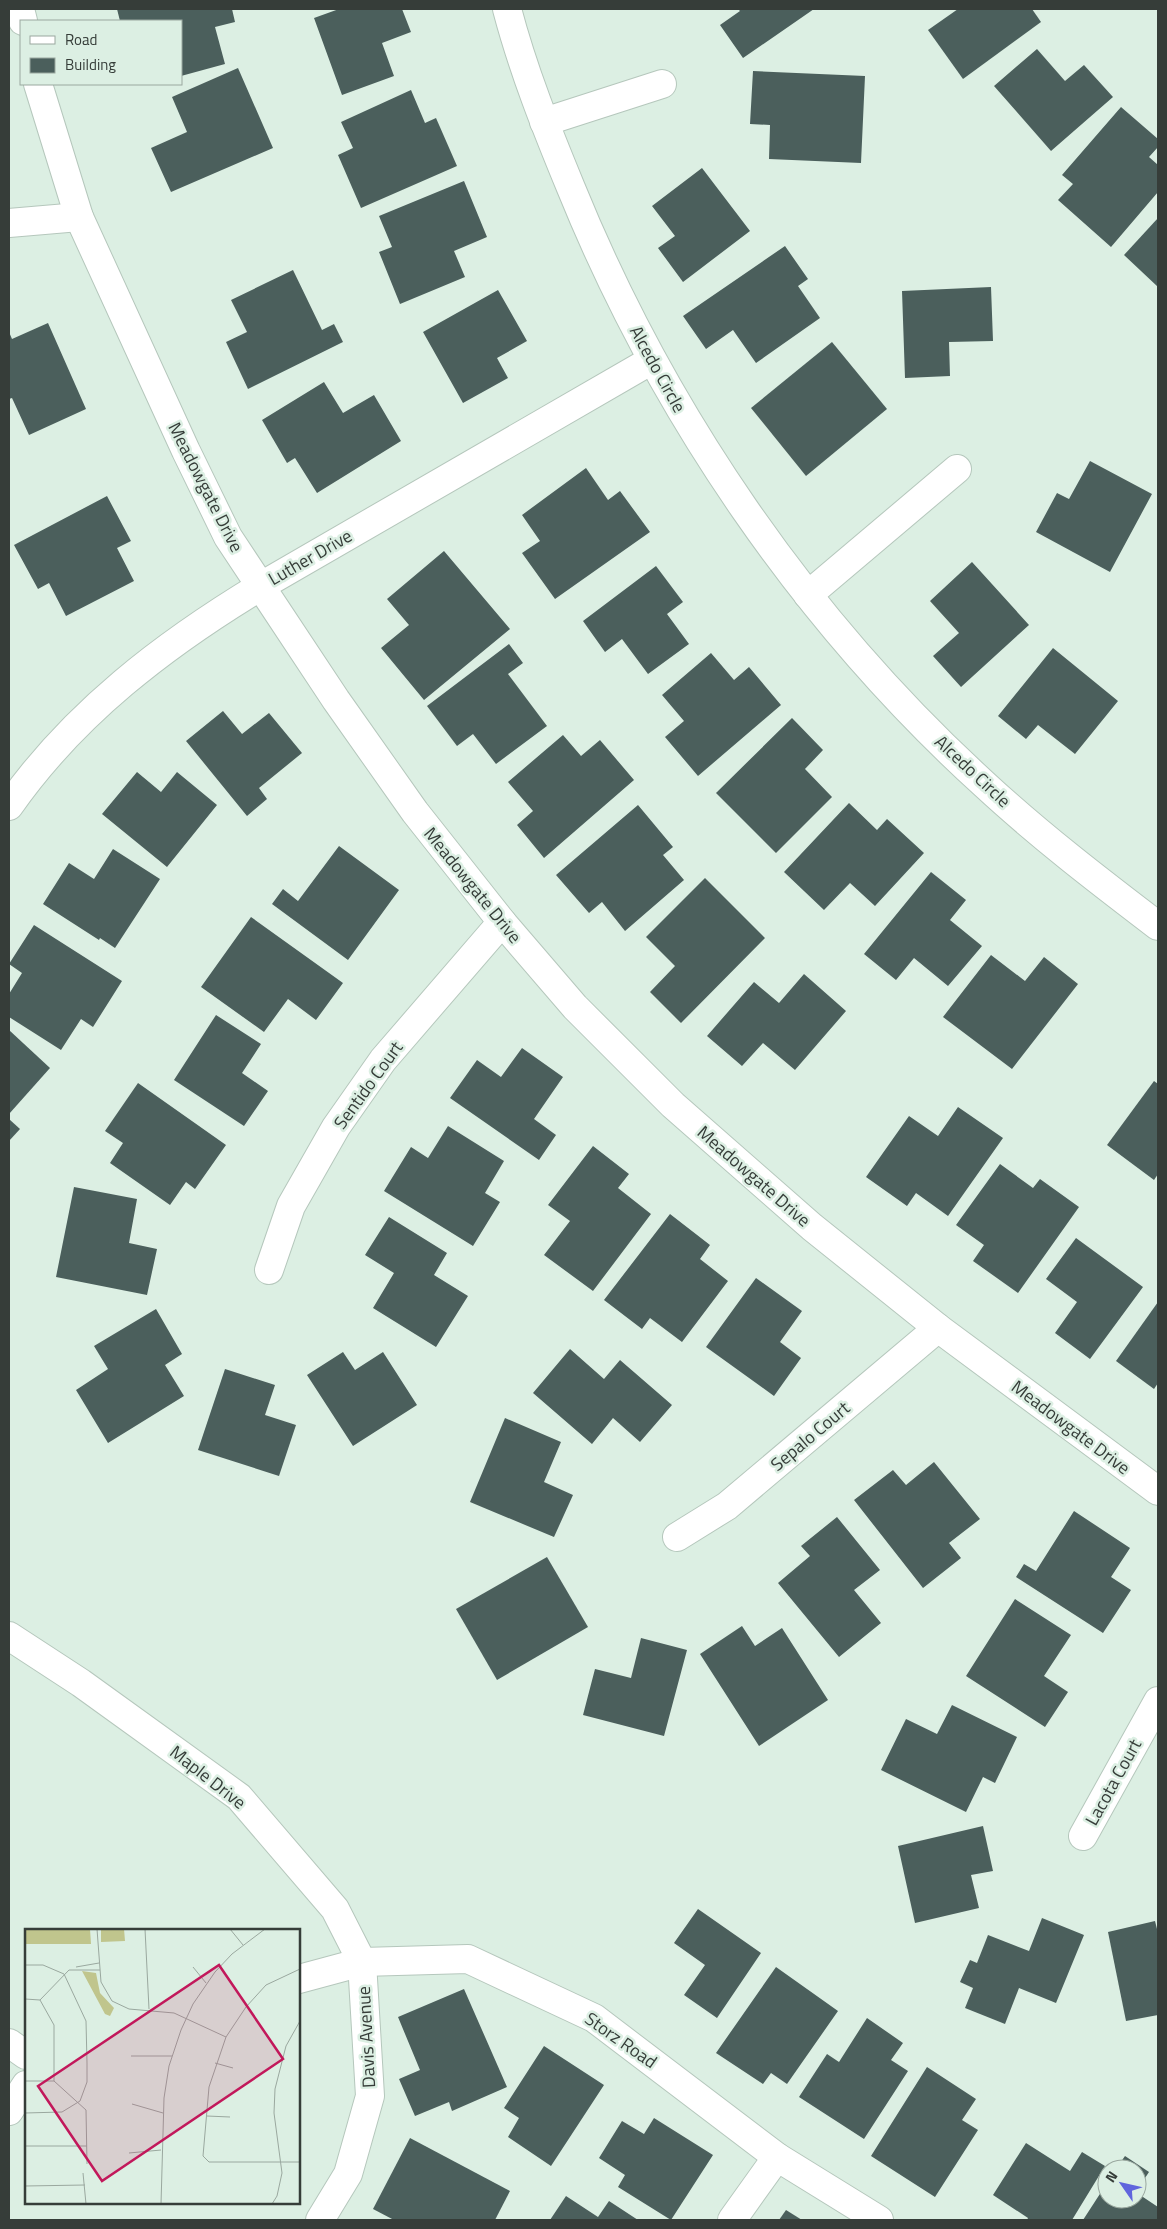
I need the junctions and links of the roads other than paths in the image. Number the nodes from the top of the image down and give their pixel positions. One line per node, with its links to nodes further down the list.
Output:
1 (507, 9): 4 (street, Alcedo Circle)
2 (662, 84): 4 (street)
3 (38, 85): 5 (street, Meadowgate Drive)
4 (544, 122): 7 (street, Alcedo Circle)
5 (79, 217): 6 (street); 9 (street, Meadowgate Drive)
6 (9, 224)
7 (652, 360): 9 (street, Luther Drive); 10 (street, Alcedo Circle)
8 (957, 469): 10 (street)
9 (261, 586): 11 (street, Luther Drive); 12 (street, Meadowgate Drive)
10 (808, 595): 13 (street, Alcedo Circle)
11 (9, 806)
12 (502, 922): 14 (street, Sentido Court); 15 (street, Meadowgate Drive)
13 (1158, 926)
14 (269, 1270)
15 (938, 1328): 16 (street, Meadowgate Drive); 17 (street, Sepalo Court)
16 (1158, 1491)
17 (677, 1537)
18 (9, 1636): 21 (street, Maple Drive)
19 (1158, 1701): 20 (street, Lacota Court)
20 (1083, 1836)
21 (362, 1962): 22 (street, Storz Road); 27 (street, Storz Road); 28 (street, Davis Avenue)
22 (300, 1979)
23 (9, 2042): 24 (street)
24 (25, 2054)
25 (25, 2087): 26 (street)
26 (9, 2111)
27 (777, 2157): 29 (street); 30 (street, Storz Road)
28 (320, 2220)
29 (732, 2220)
30 (879, 2220)

